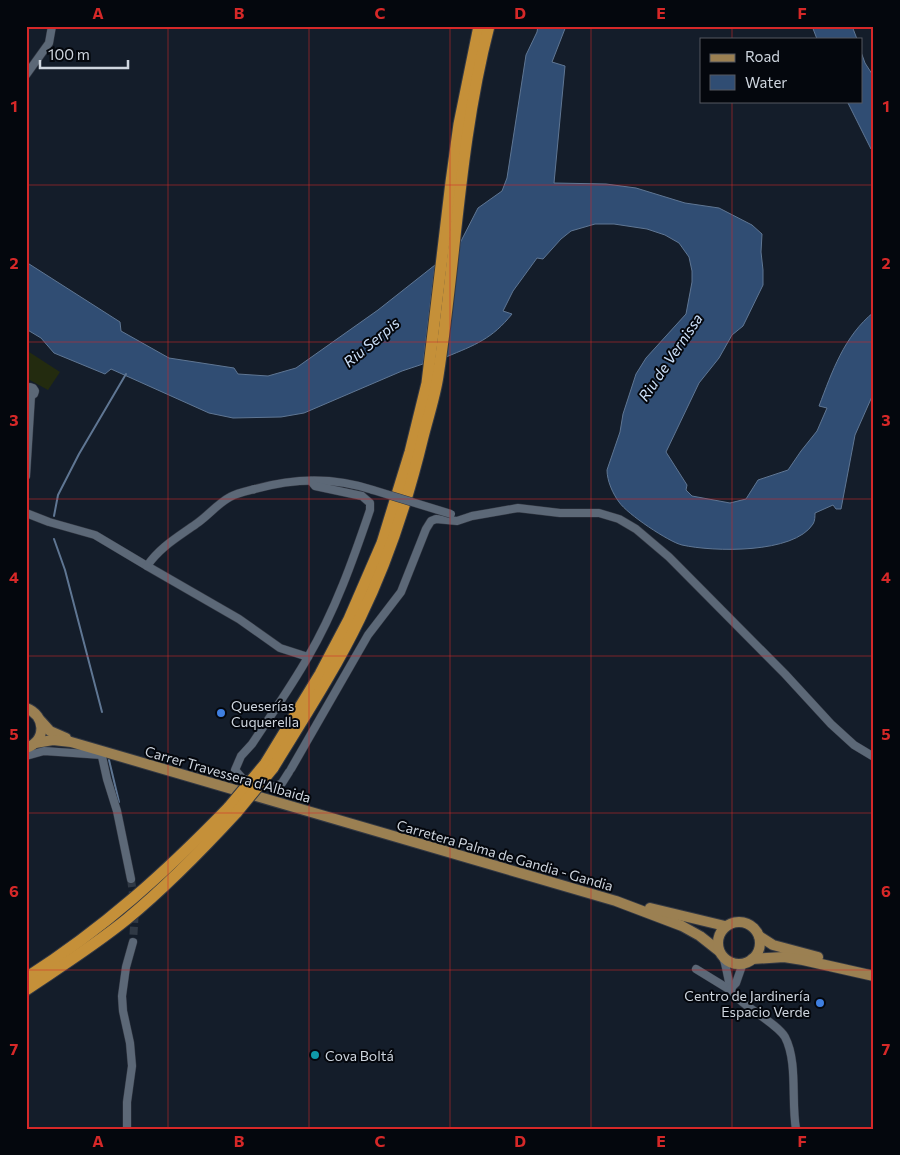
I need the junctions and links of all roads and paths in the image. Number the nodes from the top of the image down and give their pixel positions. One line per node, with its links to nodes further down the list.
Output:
1 (52, 26): 4 (street)
2 (479, 26): 5 (highway)
3 (489, 26): 5 (highway)
4 (26, 75)
5 (451, 222): 21 (highway, bridge)
6 (27, 391): 7 (street)
7 (27, 450): 8 (street)
8 (26, 476)
9 (311, 481): 11 (street, bridge); 12 (street); 13 (street)
10 (26, 513): 12 (street)
11 (472, 516): 13 (street); 20 (street)
12 (147, 566): 13 (street)
13 (308, 658)
14 (26, 708): 15 (main road, Carrer Travessera d'Albaida)
15 (41, 721): 16 (main road, Carrer Travessera d'Albaida); 17 (main road)
16 (71, 742): 17 (main road, Carrer Travessera d'Albaida); 18 (main road, Carrer Travessera d'Albaida)
17 (31, 746)
18 (101, 754): 19 (street); 22 (main road, Carrer Travessera d'Albaida); 23 (street)
19 (26, 756)
20 (874, 757)
21 (233, 810): 33 (highway); 37 (highway)
22 (378, 832): 24 (main road, Carretera Palma de Gandia - Gandia)
23 (131, 879)
24 (624, 904): 25 (main road, Carretera Palma de Gandia - Gandia); 28 (main road, Carretera Palma de Gandia - Gandia)
25 (725, 926): 26 (main road); 28 (main road)
26 (759, 936): 29 (main road); 31 (main road)
27 (133, 942): 38 (street)
28 (722, 954): 29 (main road); 34 (street)
29 (747, 961): 31 (main road); 36 (street)
30 (696, 969): 35 (street)
31 (852, 970): 32 (main road)
32 (874, 976)
33 (26, 978)
34 (729, 978): 35 (street); 36 (street)
35 (720, 983): 36 (street)
36 (734, 986): 39 (street)
37 (26, 990)
38 (127, 1129)
39 (796, 1129)

